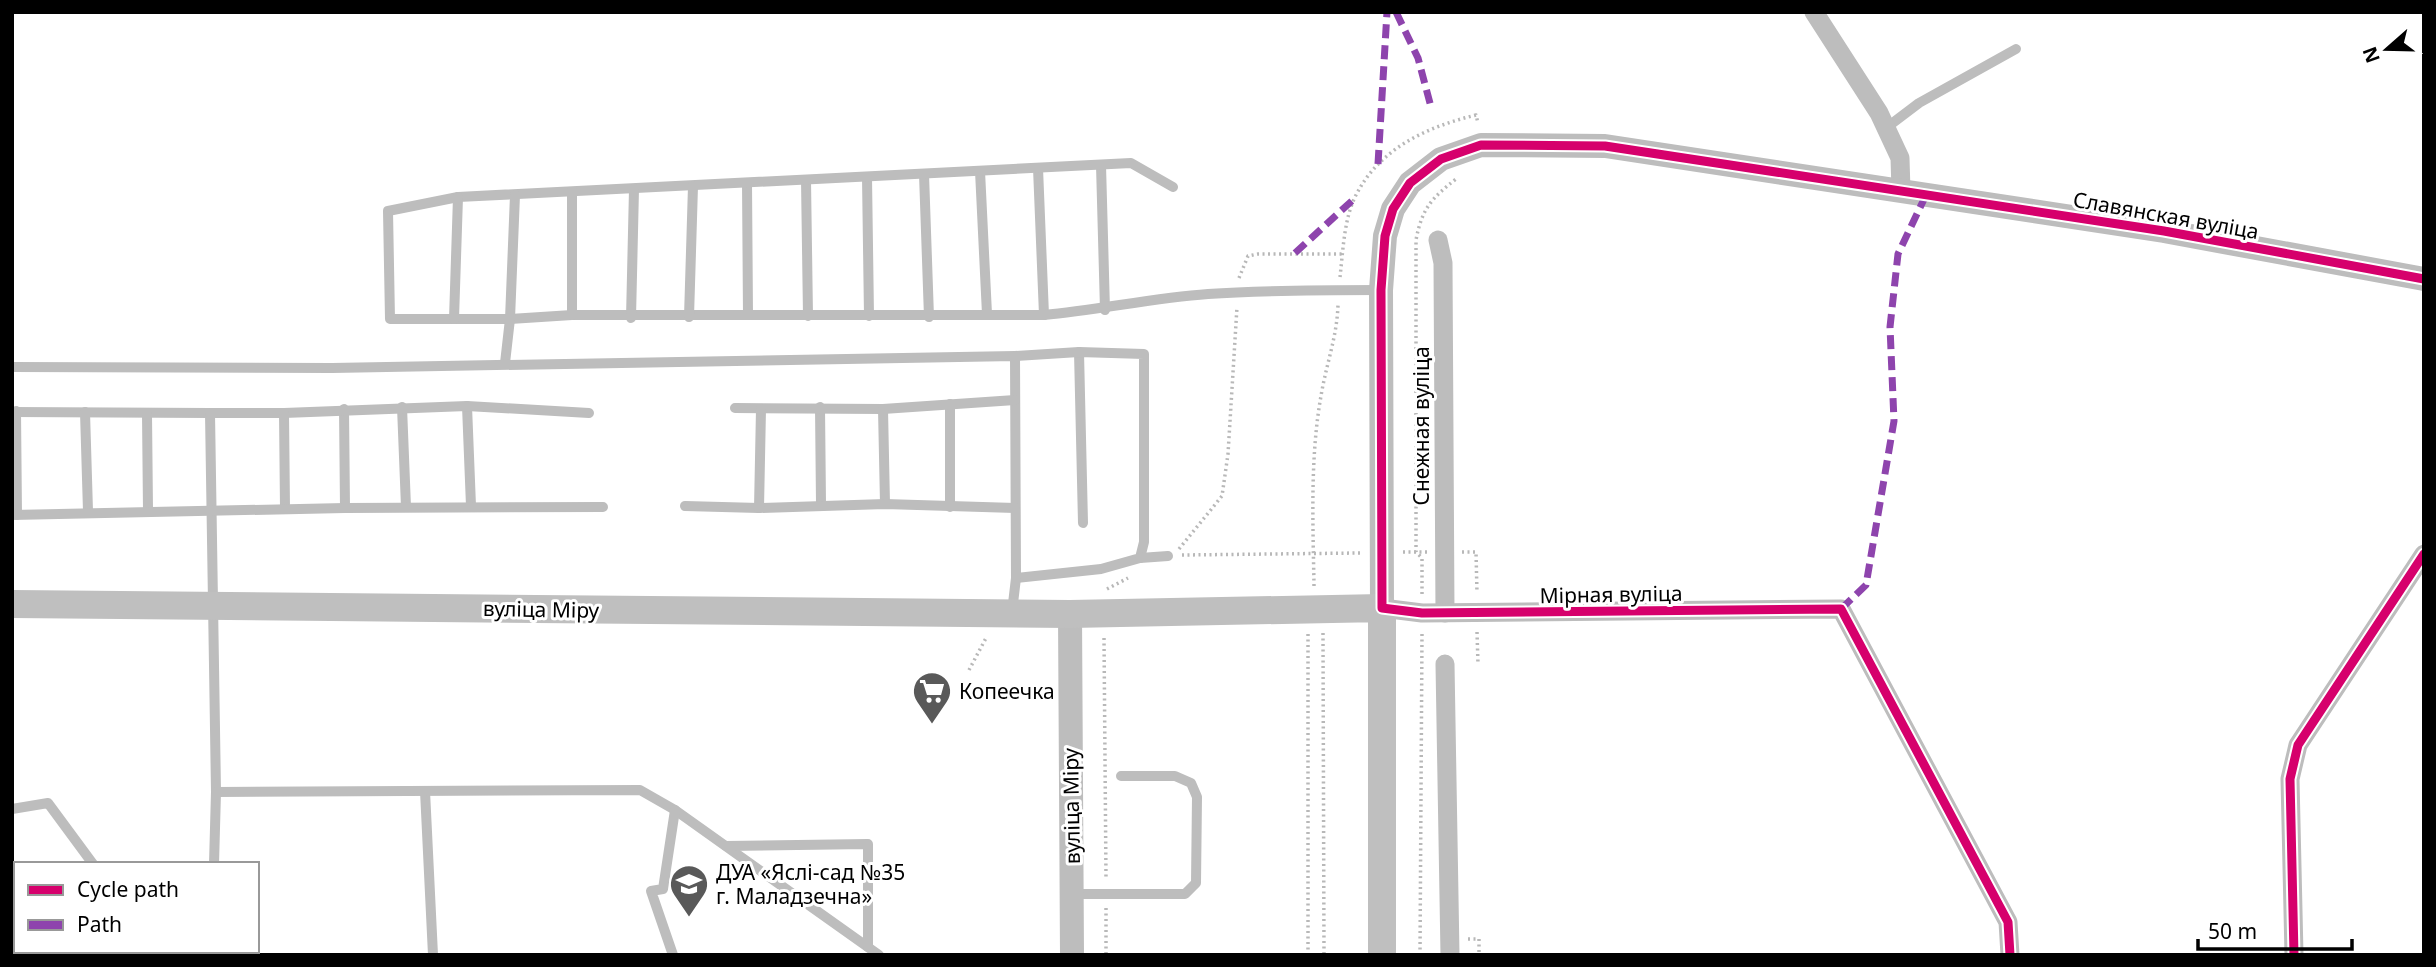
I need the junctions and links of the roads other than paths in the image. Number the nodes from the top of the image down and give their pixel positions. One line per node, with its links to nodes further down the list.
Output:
1 (1814, 12): 3 (street)
2 (2016, 49): 3 (lane)
3 (1886, 128): 14 (street)
4 (1101, 164): 5 (lane); 12 (lane); 21 (lane)
5 (1038, 168): 6 (lane); 25 (lane)
6 (980, 171): 7 (lane); 22 (lane)
7 (924, 174): 8 (lane); 30 (lane)
8 (867, 177): 9 (lane); 27 (lane)
9 (806, 180): 10 (lane); 26 (lane)
10 (747, 183): 11 (lane); 24 (lane)
11 (693, 186): 13 (lane); 29 (lane)
12 (1173, 187)
13 (634, 188): 15 (lane); 28 (lane)
14 (1901, 191): 19 (street, Славянская вуліца); 20 (street, Славянская вуліца)
15 (572, 192): 16 (lane); 23 (lane)
16 (515, 195): 17 (lane); 32 (lane)
17 (458, 197): 31 (lane); 31 (lane)
18 (1438, 240): 75 (street, Снежная вуліца)
19 (2424, 279)
20 (1381, 290): 21 (lane); 74 (street, Славянская вуліца)
21 (1105, 310): 25 (lane)
22 (987, 314): 25 (lane); 30 (lane)
23 (572, 315): 28 (lane); 32 (lane)
24 (748, 315): 26 (lane); 29 (lane)
25 (1044, 315)
26 (808, 316): 27 (lane)
27 (869, 316): 30 (lane)
28 (631, 317): 29 (lane)
29 (690, 317)
30 (929, 317)
31 (454, 319): 32 (lane)
32 (510, 319): 35 (lane)
33 (1079, 352): 34 (lane); 67 (lane); 70 (lane)
34 (1016, 356): 35 (lane); 37 (lane)
35 (505, 363): 36 (lane)
36 (12, 367)
37 (1015, 400): 38 (lane); 61 (lane)
38 (950, 404): 45 (lane); 58 (lane)
39 (467, 406): 40 (lane); 50 (lane); 54 (lane)
40 (402, 407): 43 (lane); 56 (lane)
41 (820, 407): 44 (lane); 45 (lane); 53 (lane)
42 (734, 408): 44 (lane)
43 (344, 409): 49 (lane); 59 (lane)
44 (761, 409): 60 (lane)
45 (884, 409): 52 (lane)
46 (14, 412): 47 (lane); 66 (lane)
47 (85, 412): 51 (lane); 64 (lane)
48 (210, 413): 49 (lane); 51 (lane); 65 (lane)
49 (285, 413): 62 (lane)
50 (589, 413)
51 (147, 414): 63 (lane)
52 (885, 504): 53 (lane); 58 (lane)
53 (821, 505): 60 (lane)
54 (471, 506): 56 (lane); 57 (lane)
55 (685, 506): 60 (lane)
56 (405, 507): 59 (lane)
57 (603, 507)
58 (950, 507): 61 (lane)
59 (345, 508): 62 (lane)
60 (759, 508)
61 (1015, 508): 71 (lane)
62 (285, 509): 65 (lane)
63 (148, 510): 64 (lane); 65 (lane)
64 (88, 511): 66 (lane)
65 (211, 512): 73 (lane)
66 (14, 515)
67 (1083, 523)
68 (2424, 554): 96 (street)
69 (1168, 556): 70 (lane)
70 (1140, 558): 71 (lane)
71 (1016, 578): 76 (lane)
72 (12, 604): 73 (main road, вуліца Міру)
73 (214, 606): 76 (main road, вуліца Міру); 81 (lane)
74 (1382, 608): 75 (street, Мірная вуліца); 77 (main road, вуліца Міру); 93 (main road)
75 (1445, 613): 95 (street, Мірная вуліца)
76 (1005, 614): 77 (main road, вуліца Міру)
77 (1070, 614): 87 (street, вуліца Міру)
78 (1445, 664): 94 (street)
79 (1121, 776): 87 (lane)
80 (425, 791): 81 (lane); 83 (lane); 89 (lane)
81 (216, 792): 86 (lane)
82 (12, 809): 85 (lane)
83 (675, 810): 84 (lane); 90 (lane)
84 (725, 846): 88 (lane); 88 (lane)
85 (92, 862)
86 (214, 862)
87 (1072, 894): 92 (street, вуліца Міру)
88 (867, 947): 91 (lane)
89 (433, 955)
90 (673, 955)
91 (879, 955)
92 (1072, 955)
93 (1382, 955)
94 (1450, 955)
95 (2010, 955)
96 (2294, 955)

